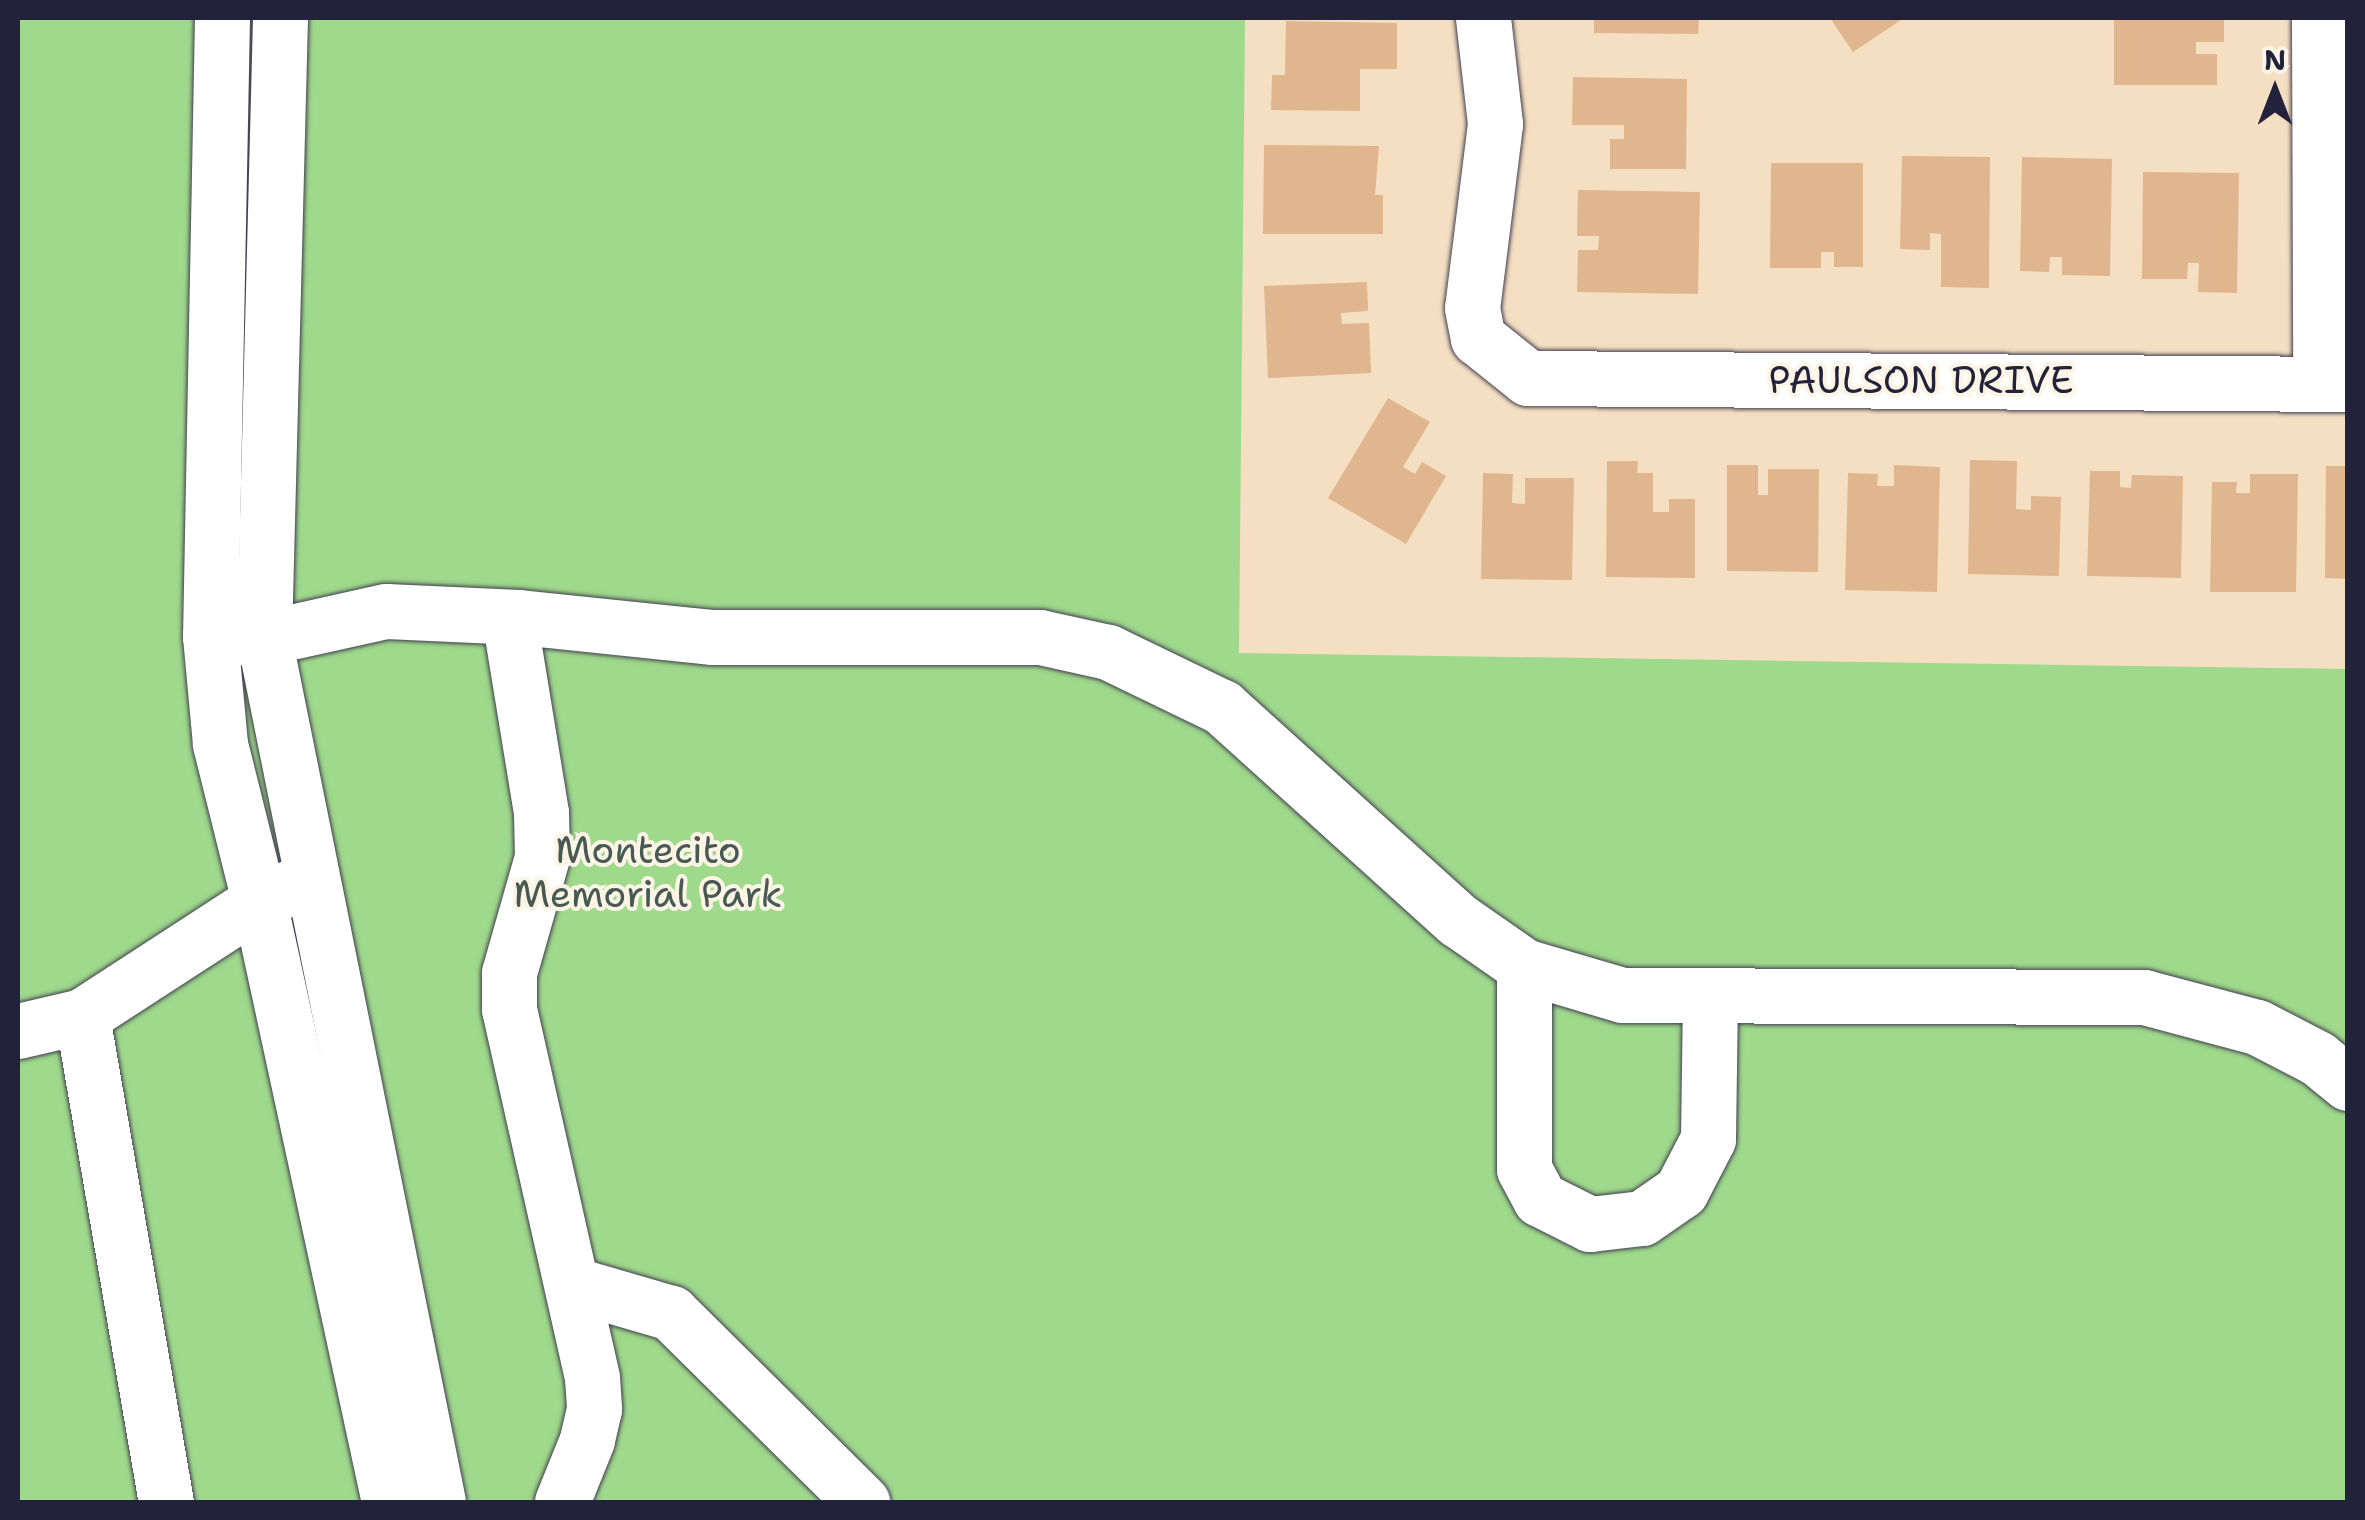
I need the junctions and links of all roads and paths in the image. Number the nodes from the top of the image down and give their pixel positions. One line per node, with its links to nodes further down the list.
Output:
1 (222, 18): 7 (street)
2 (280, 18): 8 (street)
3 (1483, 18): 5 (street, PAULSON DRIVE)
4 (2319, 18): 5 (street)
5 (2334, 383)
6 (509, 617): 8 (street); 11 (street); 16 (street)
7 (210, 636): 8 (street); 10 (street)
8 (264, 638): 9 (street)
9 (312, 878): 10 (street); 19 (street)
10 (259, 901): 13 (street); 18 (street)
11 (1524, 966): 12 (street); 12 (street)
12 (1710, 994): 15 (street)
13 (82, 1016): 14 (street); 17 (street)
14 (18, 1032)
15 (2348, 1083)
16 (572, 1284): 20 (street); 21 (street)
17 (166, 1502)
18 (389, 1502)
19 (438, 1502)
20 (562, 1502)
21 (862, 1502)

